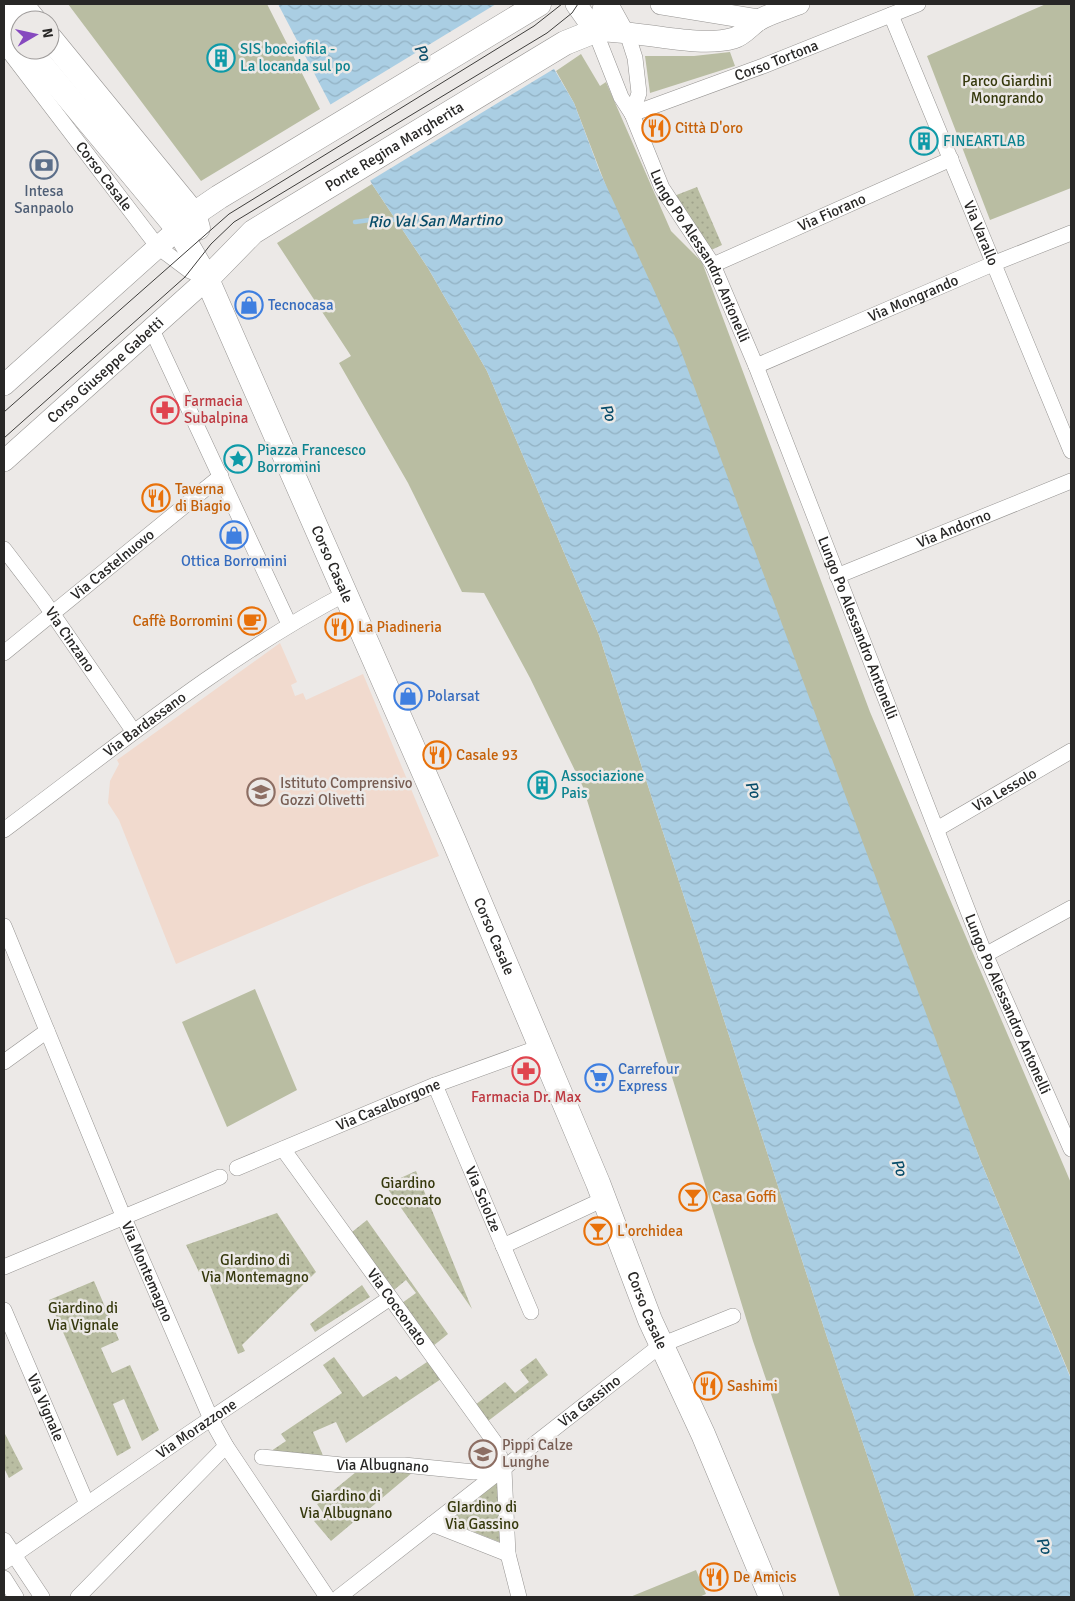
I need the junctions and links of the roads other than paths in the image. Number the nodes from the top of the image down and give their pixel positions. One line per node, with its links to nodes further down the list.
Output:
1 (576, 4): 12 (street, Lungo Po Alessandro Antonelli)
2 (606, 4): 12 (main road)
3 (611, 4): 13 (street)
4 (661, 4): 10 (street)
5 (798, 4): 10 (street)
6 (918, 4): 8 (street, Corso Tortona)
7 (534, 7): 19 (main road)
8 (891, 15): 17 (street, Corso Tortona); 18 (street, Via Varallo)
9 (4, 16): 11 (main road, Corso Casale)
10 (759, 20): 13 (street)
11 (10, 31)
12 (595, 31): 13 (street); 17 (street, Lungo Po Alessandro Antonelli); 24 (main road, Ponte Regina Margherita)
13 (627, 32): 17 (street)
14 (60, 51): 19 (main road, Corso Casale)
15 (24, 60): 21 (street, Corso Casale)
16 (26, 60): 19 (main road, Corso Casale)
17 (632, 114): 23 (street, Lungo Po Alessandro Antonelli)
18 (951, 159): 22 (street, Via Varallo); 23 (street, Via Fiorano)
19 (186, 221): 21 (street); 24 (main road, Corso Casale)
20 (1071, 233): 22 (street, Via Mongrando)
21 (158, 247): 24 (street, Corso Casale); 27 (street)
22 (995, 263): 26 (street, Via Mongrando); 28 (street, Via Varallo)
23 (713, 265): 26 (street, Lungo Po Alessandro Antonelli)
24 (207, 279): 25 (street, Corso Giuseppe Gabetti); 34 (main road, Corso Casale)
25 (152, 330): 29 (street, Corso Giuseppe Gabetti); 30 (street)
26 (756, 366): 33 (street, Lungo Po Alessandro Antonelli)
27 (4, 385)
28 (1071, 451)
29 (4, 461)
30 (221, 476): 35 (street, Via Castelnuovo); 36 (street)
31 (1071, 481): 33 (street, Via Andorno)
32 (4, 549): 35 (street, Via Cinzano)
33 (837, 576): 40 (street, Lungo Po Alessandro Antonelli)
34 (347, 593): 36 (street); 46 (main road, Corso Casale)
35 (51, 613): 37 (street, Via Castelnuovo); 38 (street, Via Cinzano)
36 (289, 624): 38 (street, Via Bardassano)
37 (4, 653)
38 (134, 732): 41 (street, Via Bardassano)
39 (1071, 751): 40 (street, Via Lessolo)
40 (937, 829): 44 (street, Lungo Po Alessandro Antonelli)
41 (4, 830)
42 (1071, 908): 44 (street)
43 (4, 926): 45 (street, Via Montemagno)
44 (985, 955): 49 (street, Lungo Po Alessandro Antonelli)
45 (47, 1030): 47 (street); 55 (street, Via Montemagno)
46 (540, 1047): 48 (street, Via Casalborgone); 54 (main road, Corso Casale)
47 (4, 1062)
48 (434, 1085): 50 (street, Via Casalborgone); 56 (street, Via Sciolze)
49 (1067, 1126): 51 (street, Lungo Po Alessandro Antonelli)
50 (283, 1149): 52 (street, Via Casalborgone); 58 (street, Via Cocconato)
51 (1071, 1149)
52 (236, 1168)
53 (220, 1177): 55 (street)
54 (604, 1199): 56 (street); 62 (main road, Corso Casale)
55 (124, 1218): 57 (street); 63 (street, Via Montemagno)
56 (503, 1246): 60 (street, Via Sciolze)
57 (4, 1268)
58 (390, 1298): 63 (street, Via Morazzone); 66 (street, Via Cocconato)
59 (4, 1310): 67 (street, Via Vignale)
60 (531, 1312)
61 (733, 1316): 62 (street, Via Gassino)
62 (661, 1346): 66 (street, Via Gassino); 79 (main road, Corso Casale)
63 (211, 1420): 64 (street, Via Montemagno); 67 (street, Via Morazzone)
64 (226, 1446): 75 (street); 76 (street, Via Montemagno)
65 (262, 1457): 66 (street, Via Albugnano)
66 (504, 1470): 68 (street, Via Gassino); 70 (street, Via Cocconato)
67 (88, 1504): 71 (street, Via Morazzone)
68 (432, 1524): 70 (street); 77 (street, Via Gassino)
69 (4, 1540): 71 (street)
70 (508, 1554): 78 (street, Via Cocconato)
71 (8, 1558): 74 (street)
72 (4, 1578): 73 (street)
73 (16, 1597)
74 (42, 1597)
75 (78, 1597)
76 (327, 1597)
77 (339, 1597)
78 (519, 1597)
79 (771, 1597)

